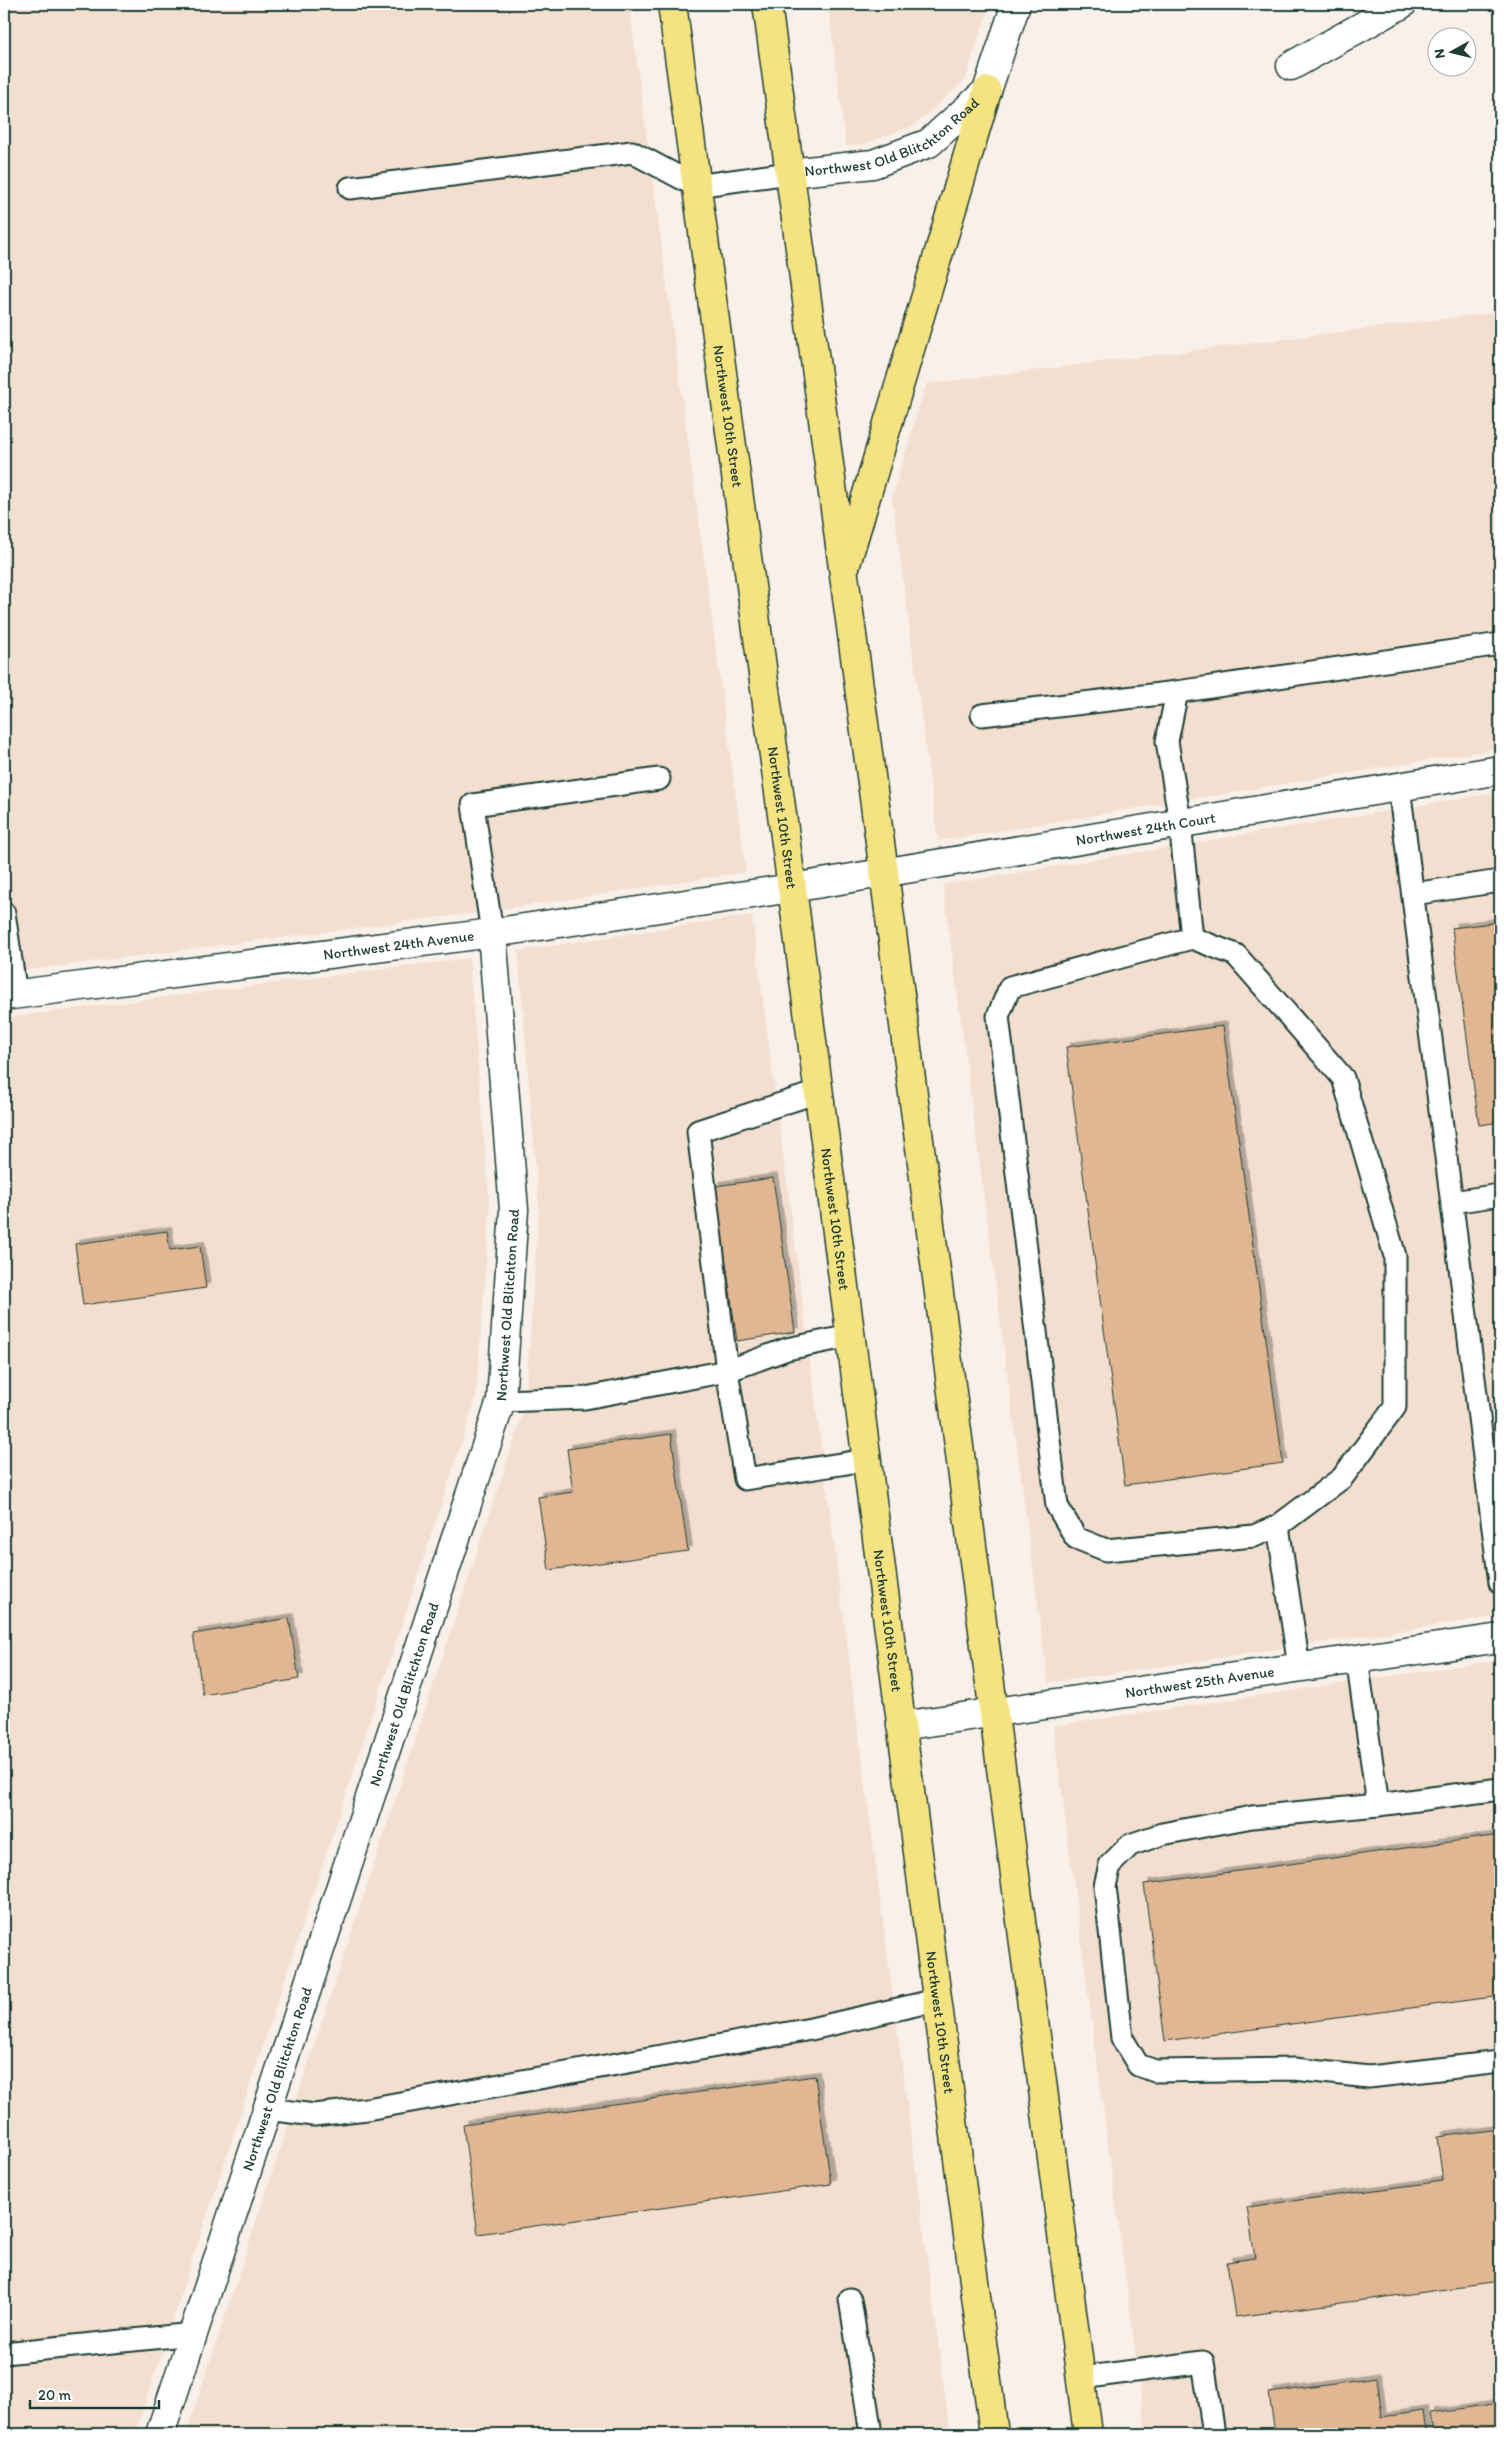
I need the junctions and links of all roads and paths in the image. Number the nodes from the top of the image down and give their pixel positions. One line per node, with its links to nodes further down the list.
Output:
1 (672, 4): 8 (highway, Northwest 10th Street)
2 (767, 4): 7 (highway)
3 (1016, 4): 6 (street, Northwest Old Blitchton Road)
4 (1402, 4): 5 (street)
5 (1291, 66)
6 (988, 91): 7 (street, Northwest Old Blitchton Road); 10 (highway)
7 (789, 174): 8 (lane); 10 (highway)
8 (696, 186): 9 (lane); 20 (highway, Northwest 10th Street)
9 (350, 188)
10 (844, 572): 18 (highway)
11 (1500, 644): 12 (lane)
12 (1177, 692): 13 (lane); 17 (lane)
13 (982, 715)
14 (1500, 770): 16 (street, Northwest 24th Court)
15 (659, 780): 23 (lane)
16 (1399, 787): 17 (street, Northwest 24th Court); 21 (lane)
17 (1180, 823): 18 (street, Northwest 24th Court); 24 (lane)
18 (884, 872): 20 (street, Northwest 24th Court); 39 (highway)
19 (1500, 881): 21 (lane)
20 (792, 888): 23 (street, Northwest 24th Avenue); 26 (highway, Northwest 10th Street)
21 (1413, 894): 28 (lane)
22 (4, 913): 25 (lane)
23 (492, 933): 25 (street, Northwest 24th Avenue); 31 (street, Northwest Old Blitchton Road)
24 (1192, 938): 33 (lane); 33 (lane)
25 (10, 995)
26 (818, 1092): 29 (highway, Northwest 10th Street); 30 (lane)
27 (1500, 1195): 28 (lane)
28 (1452, 1202): 34 (lane)
29 (850, 1336): 30 (lane); 32 (highway, Northwest 10th Street)
30 (727, 1371): 31 (lane); 32 (lane)
31 (501, 1402): 45 (street, Northwest Old Blitchton Road)
32 (866, 1460): 40 (highway, Northwest 10th Street)
33 (1278, 1526): 38 (lane)
34 (1498, 1541): 35 (lane)
35 (1500, 1583)
36 (1500, 1638): 37 (street, Northwest 25th Avenue)
37 (1358, 1659): 38 (street, Northwest 25th Avenue); 42 (lane)
38 (1299, 1668): 39 (street, Northwest 25th Avenue)
39 (994, 1712): 40 (street, Northwest 25th Avenue); 49 (highway)
40 (901, 1726): 43 (highway, Northwest 10th Street)
41 (1500, 1789): 42 (lane)
42 (1378, 1805): 44 (lane)
43 (937, 2000): 45 (lane); 52 (highway, Northwest 10th Street)
44 (1500, 2062)
45 (268, 2109): 47 (street, Northwest Old Blitchton Road)
46 (850, 2300): 51 (lane)
47 (193, 2334): 48 (lane); 50 (street, Northwest Old Blitchton Road)
48 (4, 2353)
49 (1081, 2378): 53 (highway); 54 (lane)
50 (160, 2434)
51 (871, 2434)
52 (994, 2434)
53 (1088, 2434)
54 (1214, 2434)

